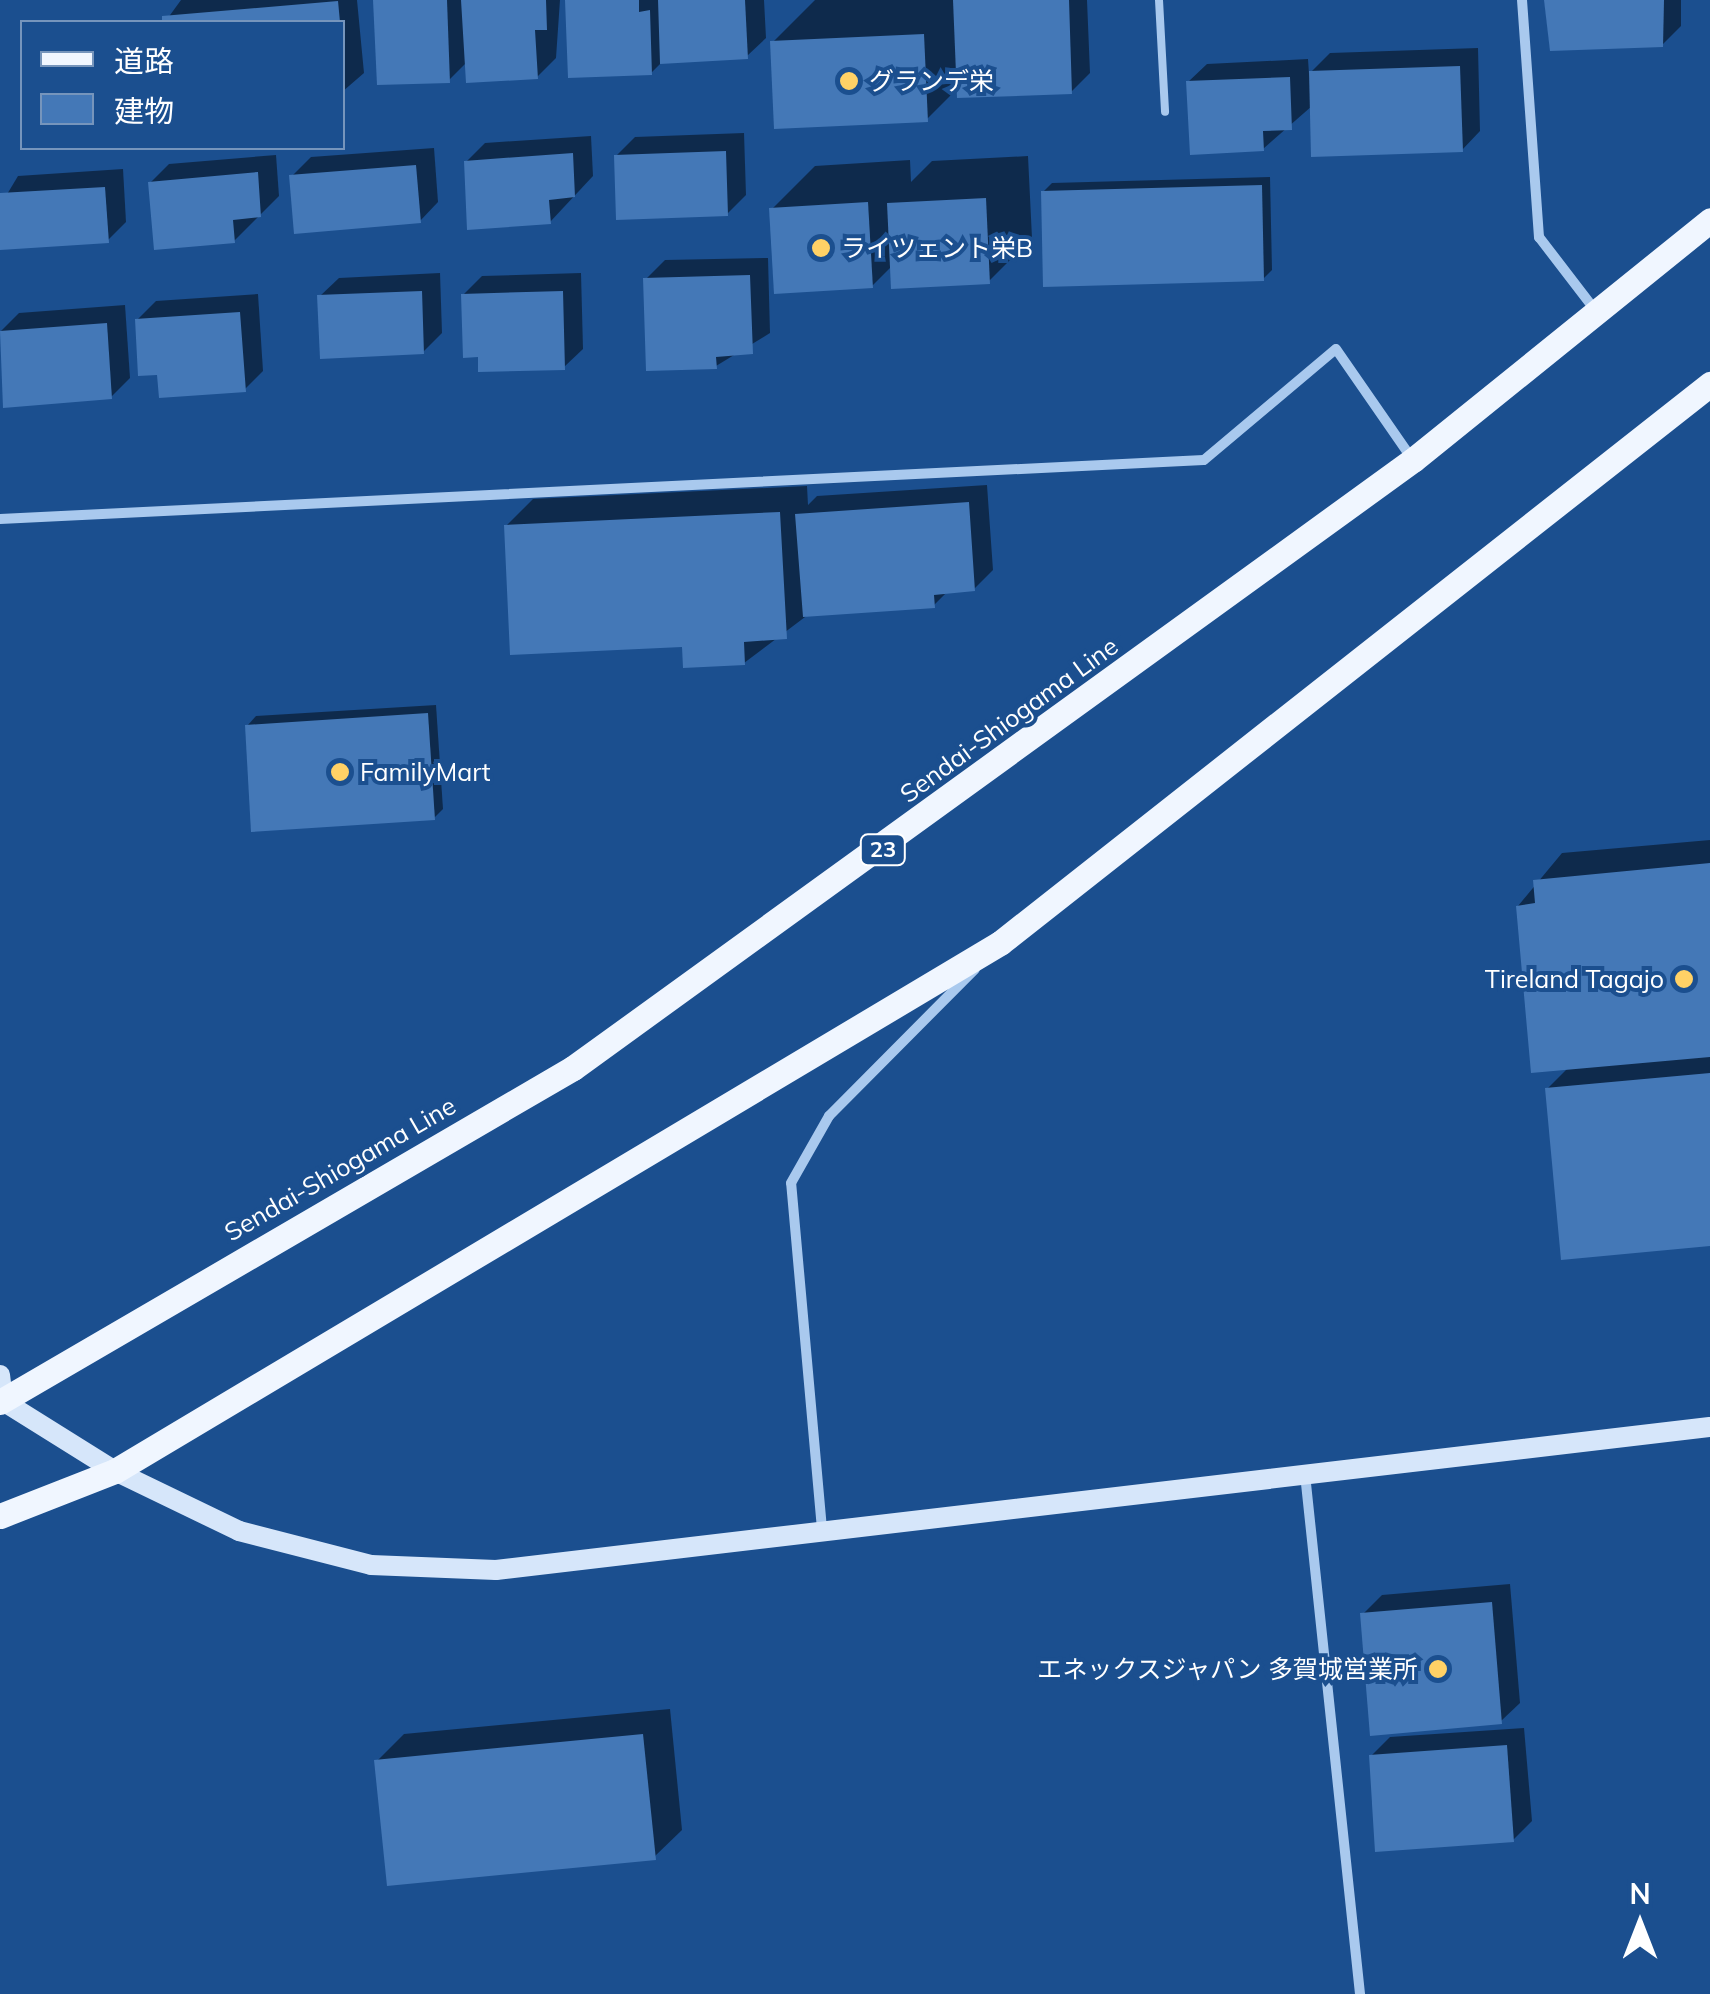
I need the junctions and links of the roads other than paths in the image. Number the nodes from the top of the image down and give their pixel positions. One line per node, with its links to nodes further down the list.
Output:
1 (1159, 0): 3 (lane)
2 (1522, 0): 5 (street)
3 (1166, 112)
4 (1710, 220): 5 (main road, Sendai-Shiogama Line / 23)
5 (1595, 310): 7 (main road, Sendai-Shiogama Line / 23)
6 (1710, 384): 9 (main road)
7 (1413, 460): 8 (street); 10 (main road, Sendai-Shiogama Line / 23)
8 (0, 519)
9 (1000, 943): 12 (main road); 15 (street)
10 (1, 1393): 12 (street)
11 (1710, 1428): 13 (street)
12 (115, 1471): 14 (main road); 15 (street)
13 (1305, 1473): 15 (street); 16 (street)
14 (0, 1516)
15 (822, 1529)
16 (1360, 1994)

